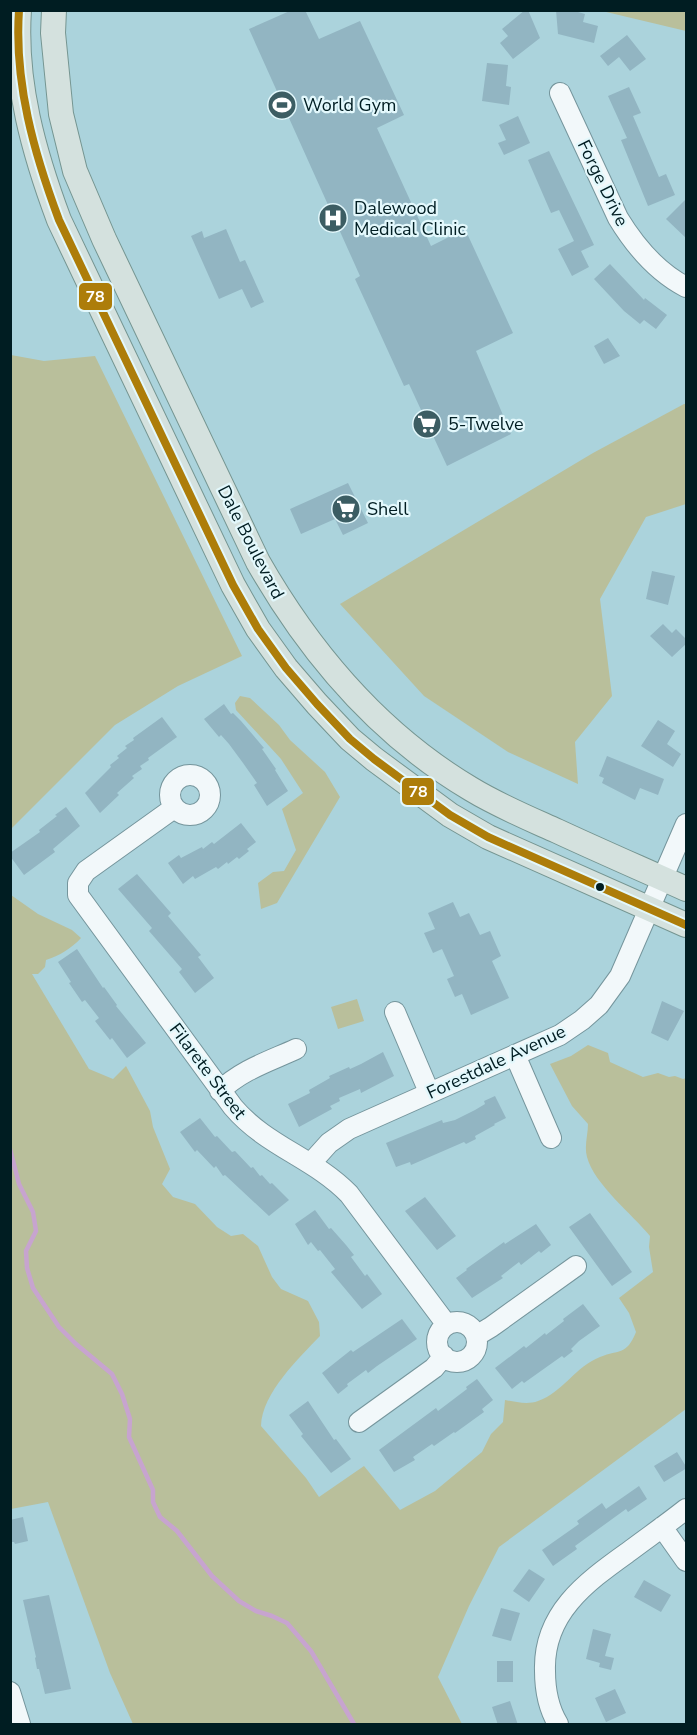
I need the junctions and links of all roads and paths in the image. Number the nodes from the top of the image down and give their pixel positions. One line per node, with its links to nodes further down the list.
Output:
1 (19, 10): 9 (main road, Dale Boulevard)
2 (54, 10): 7 (main road, Dale Boulevard)
3 (560, 93): 4 (street, Forge Drive)
4 (687, 287)
5 (174, 808): 14 (street, Filarete Street)
6 (687, 824): 7 (street, Forestdale Avenue)
7 (663, 879): 8 (main road, Dale Boulevard); 9 (street, Forestdale Avenue)
8 (687, 889)
9 (650, 909): 10 (main road, Dale Boulevard); 13 (street, Forestdale Avenue)
10 (687, 925)
11 (395, 1012): 15 (street)
12 (296, 1049): 14 (street)
13 (515, 1055): 15 (street, Forestdale Avenue); 16 (street)
14 (220, 1091): 17 (street, Filarete Street)
15 (429, 1092): 17 (street, Forestdale Avenue)
16 (551, 1138)
17 (311, 1163): 19 (street, Filarete Street)
18 (576, 1266): 20 (street)
19 (447, 1325): 20 (street); 21 (street)
20 (475, 1333): 21 (street)
21 (444, 1356): 22 (street)
22 (359, 1422)
23 (687, 1509): 24 (street)
24 (662, 1527): 25 (street); 26 (street)
25 (687, 1561)
26 (558, 1725)

